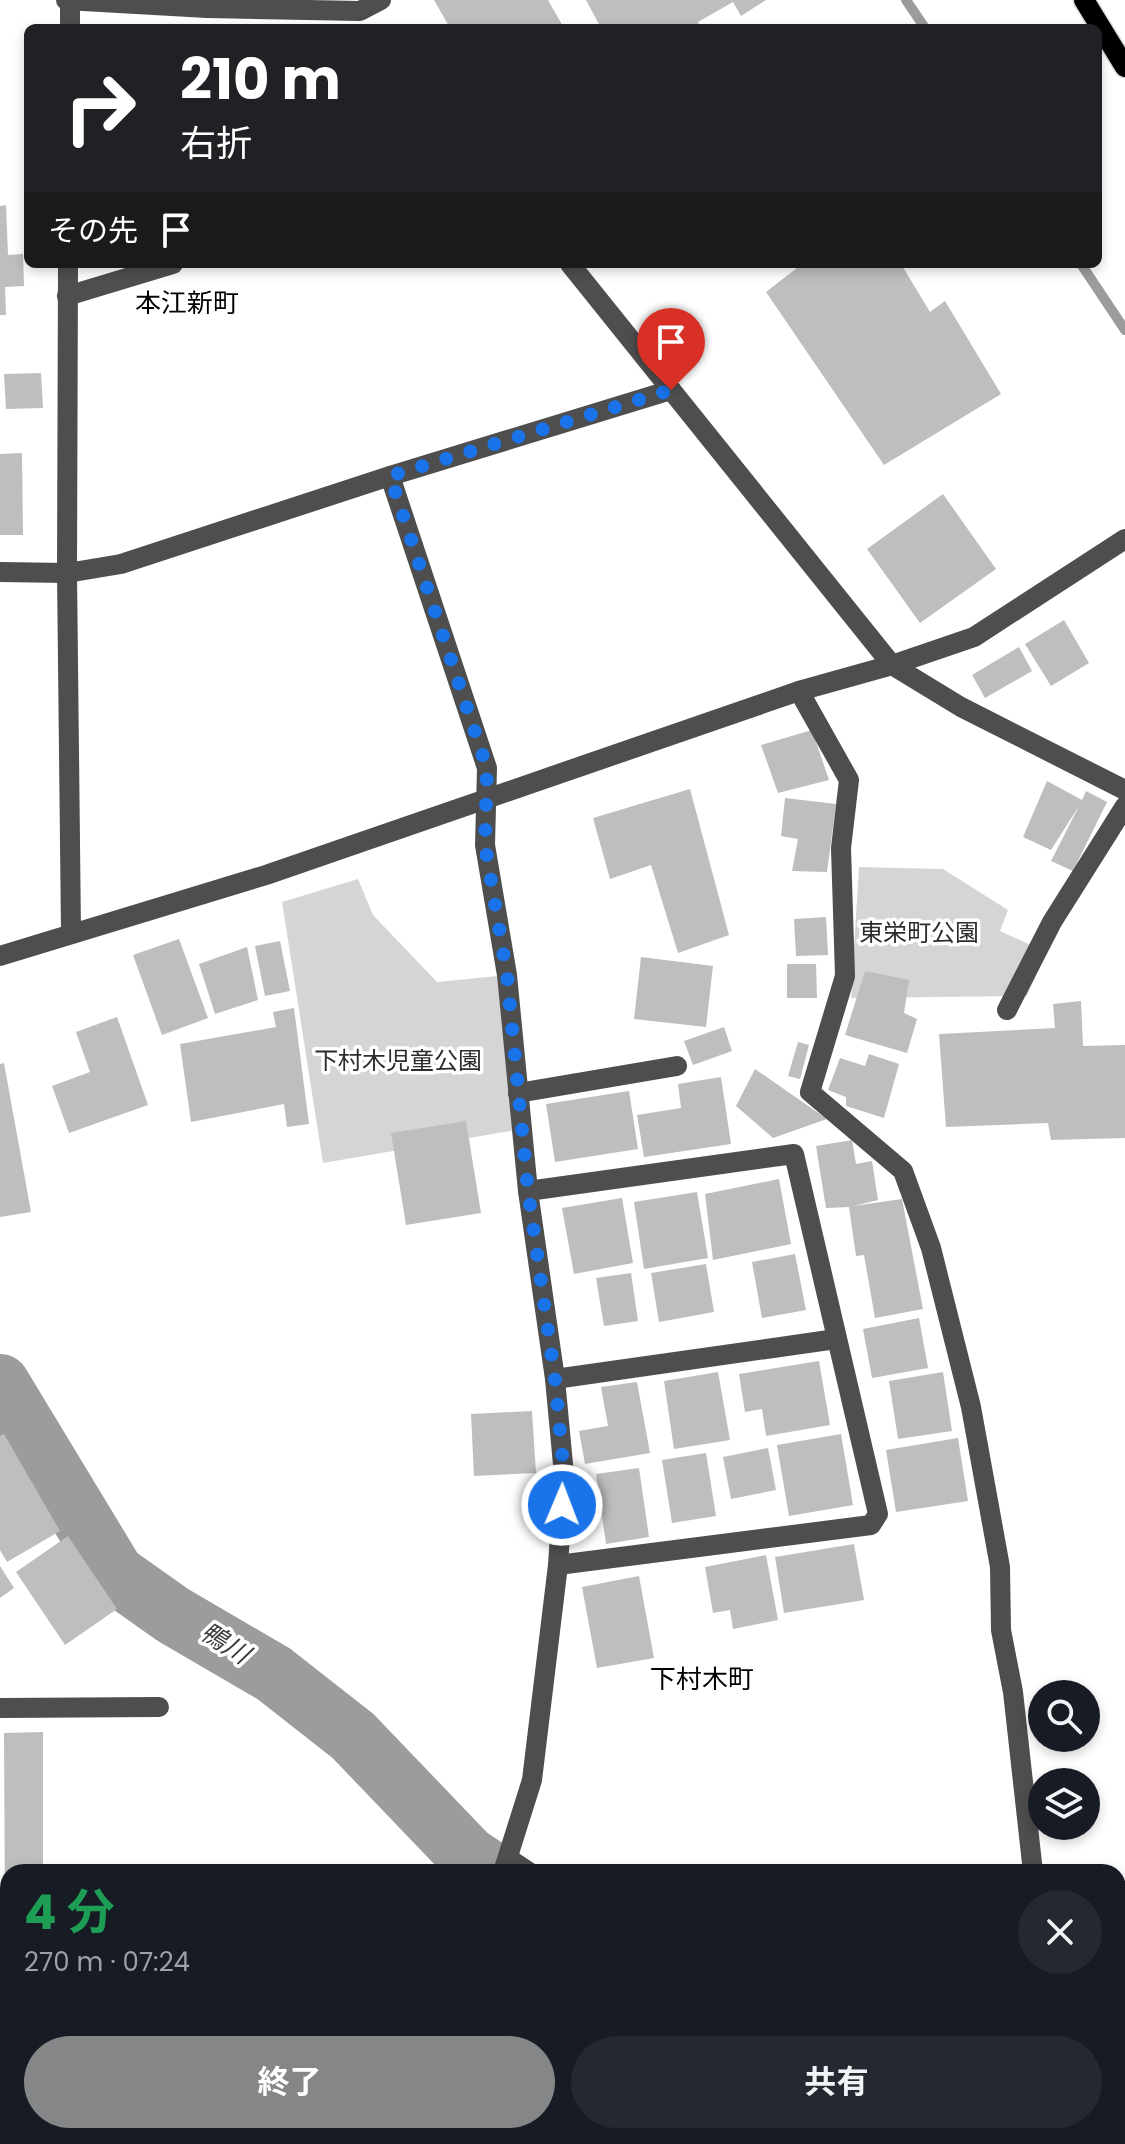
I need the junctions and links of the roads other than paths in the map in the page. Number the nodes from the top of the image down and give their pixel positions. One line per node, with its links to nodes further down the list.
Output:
1 (69, 0): 4 (street); 5 (street)
2 (381, 0): 4 (street)
3 (1084, 0): 7 (main road)
4 (360, 11): 6 (street)
5 (70, 24)
6 (371, 24)
7 (1099, 24)
8 (1102, 29): 9 (main road)
9 (1125, 67)
10 (68, 268): 13 (street)
11 (160, 268): 13 (street)
12 (573, 268): 14 (street)
13 (67, 296): 18 (street)
14 (671, 390): 15 (street); 19 (street)
15 (390, 476): 18 (street); 22 (street)
16 (1125, 539): 19 (street)
17 (0, 572): 18 (street)
18 (67, 573): 24 (street)
19 (892, 665): 20 (street); 21 (street)
20 (799, 691): 22 (street); 36 (street)
21 (1125, 790)
22 (486, 799): 24 (street); 28 (street)
23 (1125, 806): 26 (street)
24 (71, 932): 25 (street)
25 (0, 956)
26 (1007, 1010)
27 (677, 1066): 28 (street)
28 (518, 1093): 29 (street)
29 (528, 1191): 30 (street); 31 (street)
30 (836, 1339): 31 (street); 32 (street)
31 (555, 1379): 32 (street)
32 (558, 1565): 35 (street)
33 (159, 1707): 34 (street)
34 (0, 1708)
35 (506, 1864)
36 (1032, 1864)

